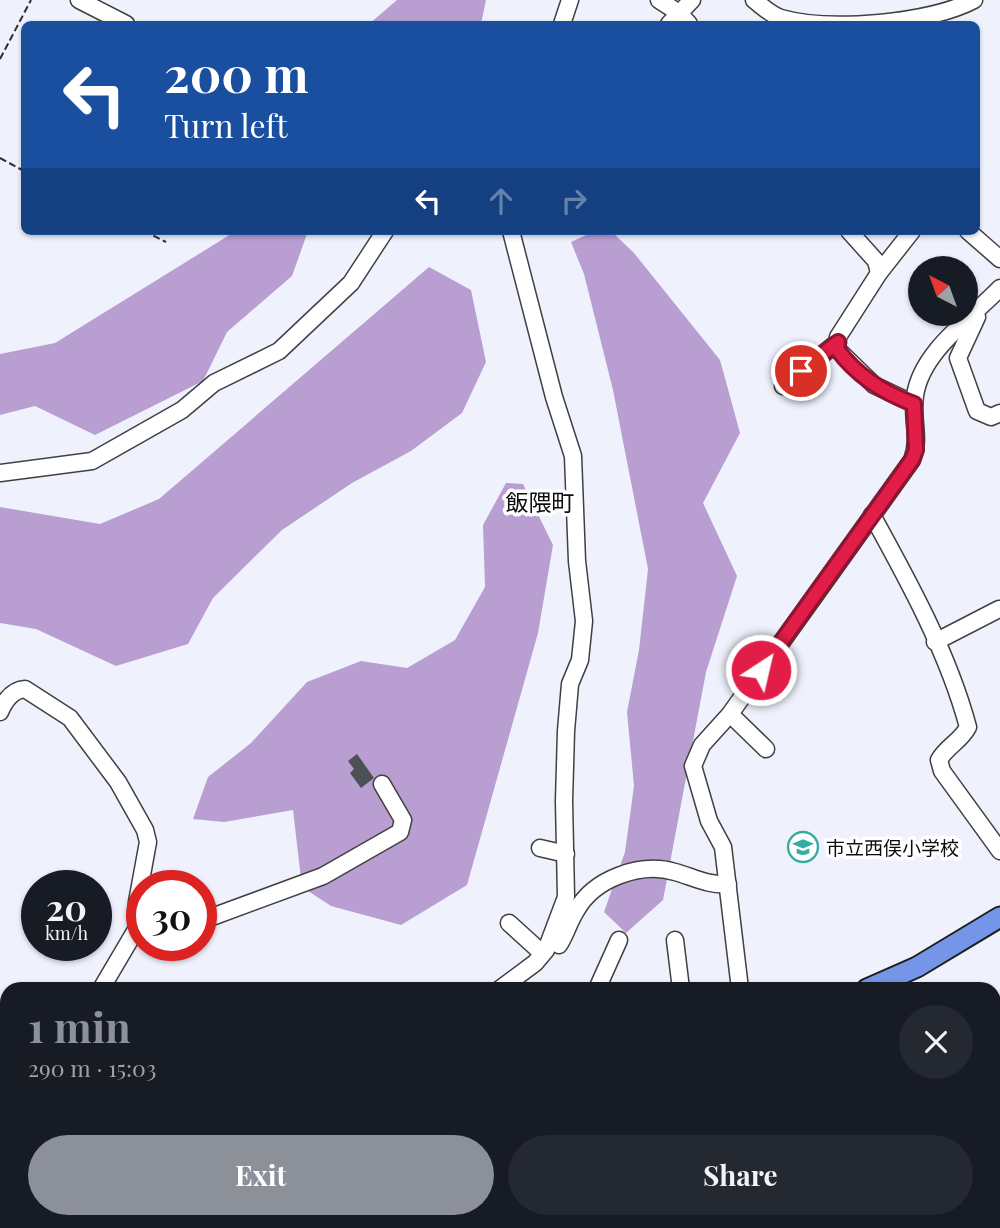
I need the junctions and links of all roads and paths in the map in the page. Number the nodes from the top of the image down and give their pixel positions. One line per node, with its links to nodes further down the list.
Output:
1 (32, 0): 13 (path)
2 (79, 0): 8 (street)
3 (570, 0): 9 (street)
4 (659, 0): 10 (street)
5 (692, 0): 10 (street)
6 (754, 0): 11 (street)
7 (974, 0): 12 (street)
8 (120, 21)
9 (563, 21)
10 (679, 21)
11 (809, 21)
12 (878, 21)
13 (0, 59)
14 (0, 159): 15 (path)
15 (21, 170)
16 (152, 235): 22 (path)
17 (382, 235): 31 (street)
18 (512, 235): 41 (street)
19 (853, 235): 24 (street)
20 (909, 235): 24 (street)
21 (972, 235): 23 (street)
22 (166, 242)
23 (1000, 260)
24 (879, 273): 27 (street)
25 (1000, 288): 26 (street)
26 (980, 309): 29 (street); 30 (street)
27 (838, 342): 28 (street); 29 (street)
28 (783, 386)
29 (914, 404): 32 (street)
30 (1000, 413)
31 (0, 473)
32 (872, 515): 34 (street); 36 (street)
33 (999, 609): 34 (street)
34 (935, 642): 40 (street)
35 (0, 712): 42 (street)
36 (730, 714): 37 (street); 43 (street)
37 (766, 749)
38 (382, 784): 44 (street)
39 (540, 848): 41 (street)
40 (1000, 851)
41 (566, 854): 49 (street)
42 (143, 870)
43 (727, 884): 49 (street); 55 (street)
44 (217, 915)
45 (1000, 916): 56 (main road)
46 (509, 923): 49 (street)
47 (619, 940): 53 (street)
48 (676, 940): 54 (street)
49 (544, 952): 52 (street)
50 (126, 956): 51 (street)
51 (106, 982)
52 (508, 982)
53 (600, 982)
54 (680, 982)
55 (739, 982)
56 (883, 982)

